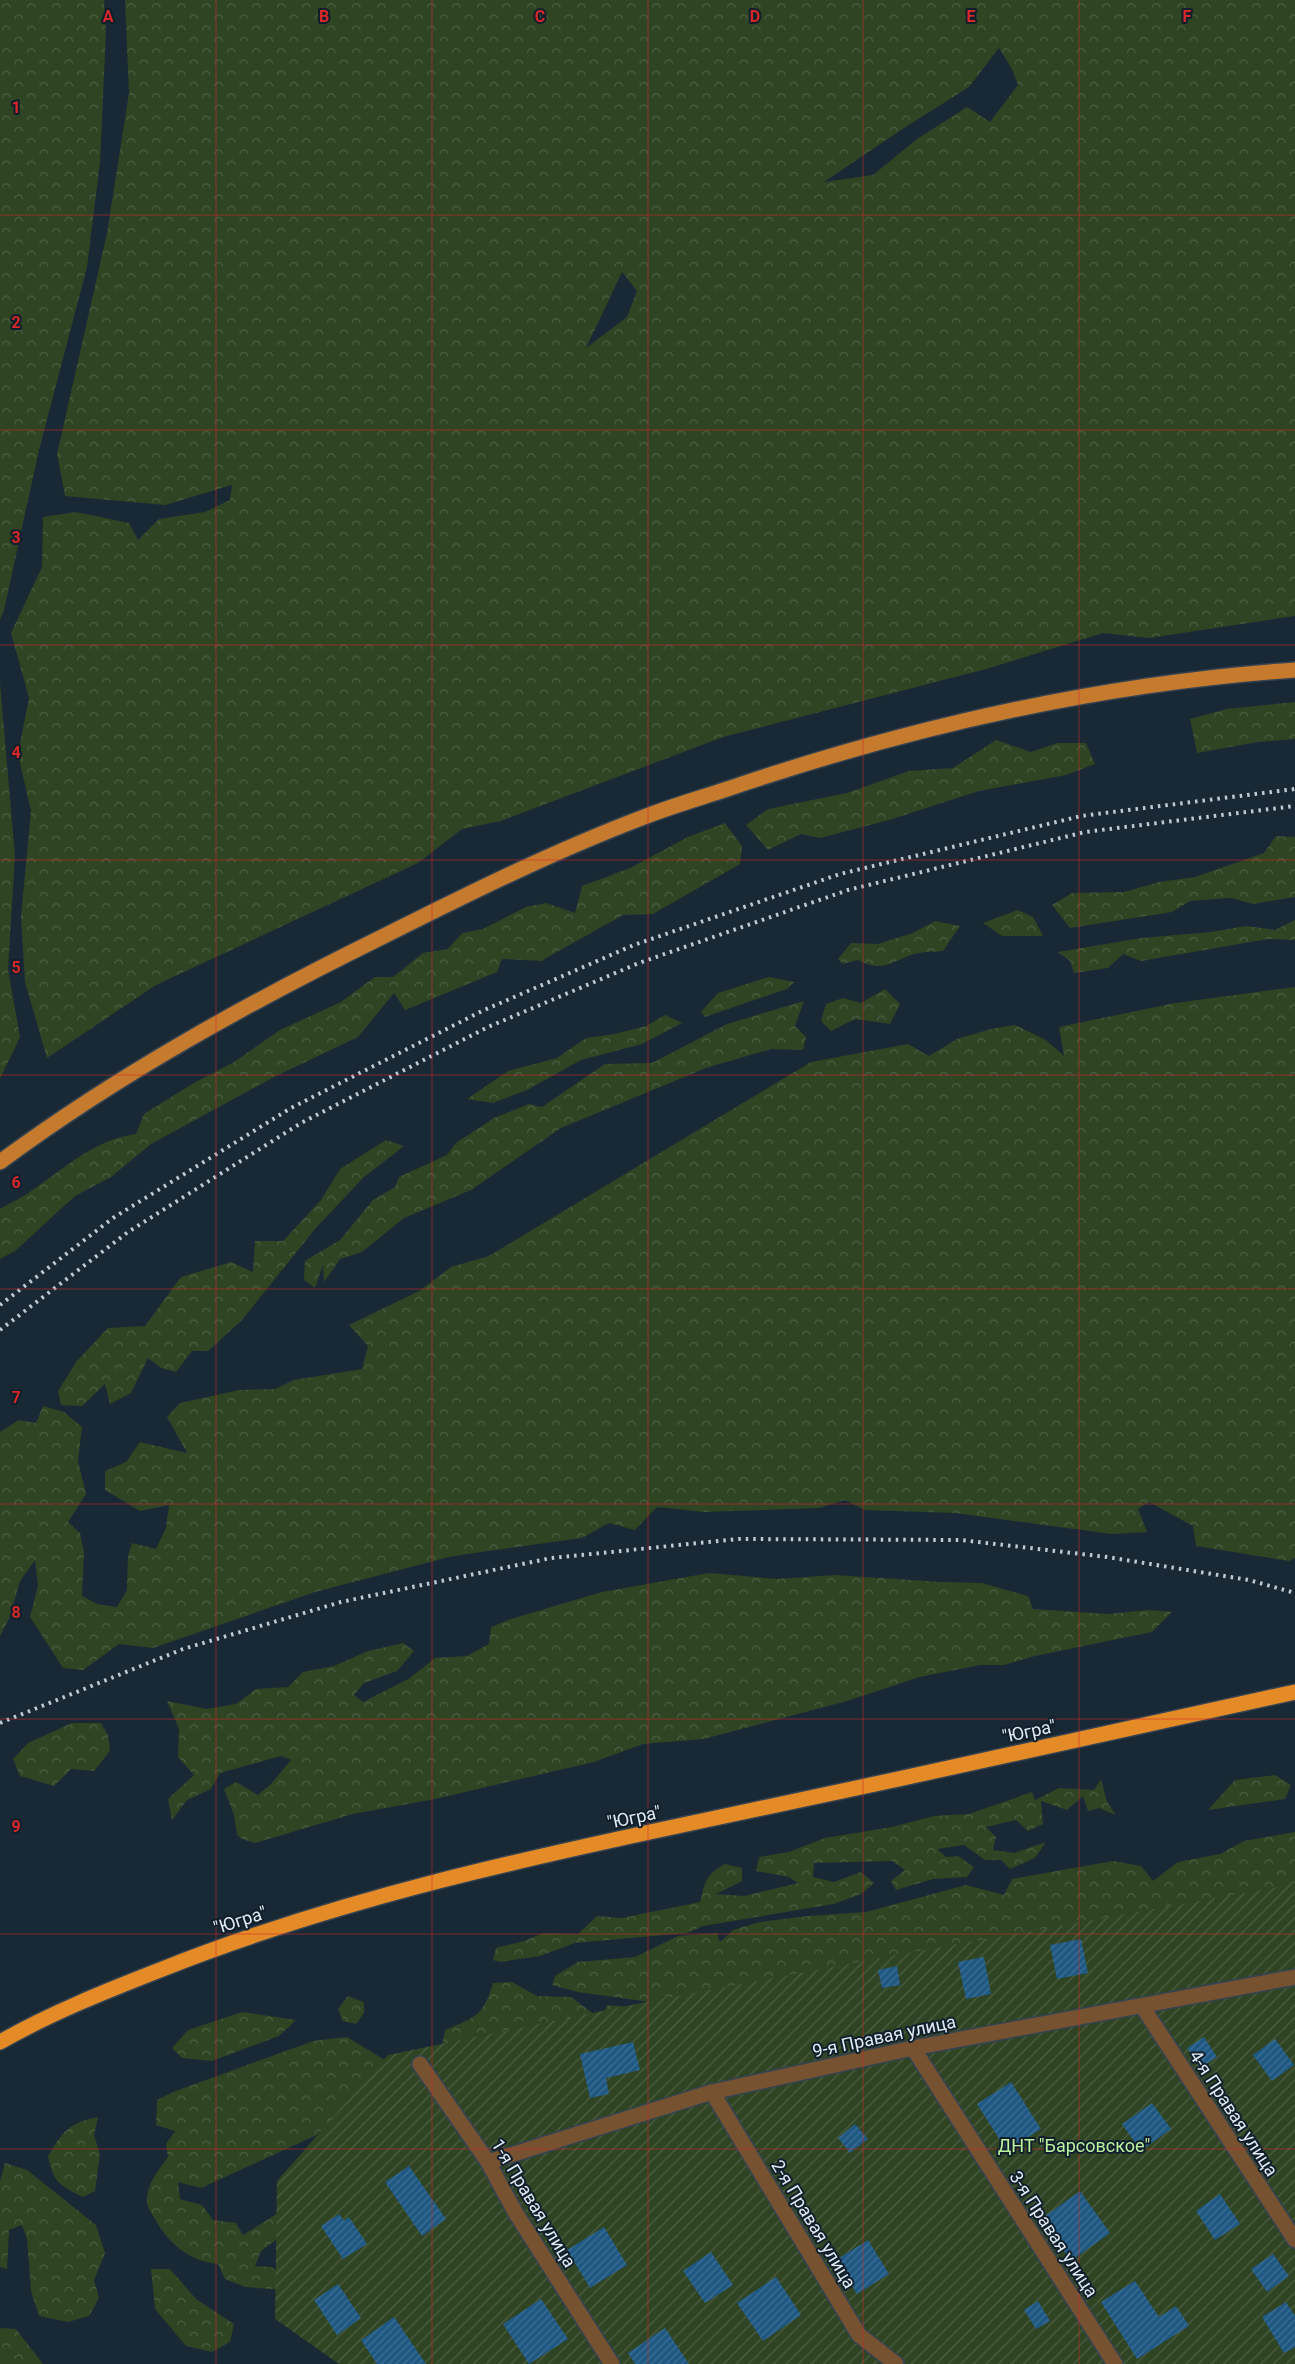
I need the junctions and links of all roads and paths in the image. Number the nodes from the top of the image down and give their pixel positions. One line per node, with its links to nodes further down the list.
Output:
1 (1295, 670): 2 (main road)
2 (0, 1162)
3 (1295, 1692): 6 (highway, "Югра")
4 (1295, 1977): 5 (street, 9-я Правая улица)
5 (1142, 2006): 7 (street, 9-я Правая улица); 11 (street, 4-я Правая улица)
6 (0, 2042)
7 (913, 2048): 9 (street, 9-я Правая улица); 14 (street, 3-я Правая улица)
8 (420, 2064): 10 (street, 1-я Правая улица)
9 (712, 2092): 10 (street, 9-я Правая улица); 13 (street, 2-я Правая улица)
10 (488, 2162): 12 (street, 1-я Правая улица)
11 (1295, 2240)
12 (612, 2364)
13 (896, 2364)
14 (1115, 2364)

